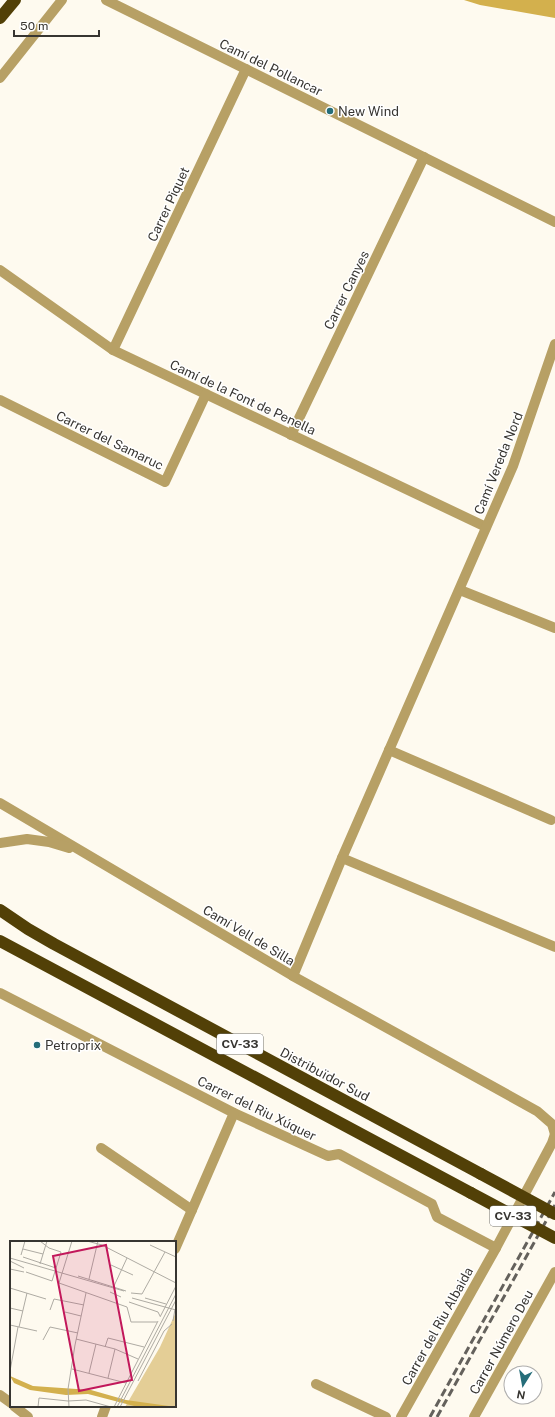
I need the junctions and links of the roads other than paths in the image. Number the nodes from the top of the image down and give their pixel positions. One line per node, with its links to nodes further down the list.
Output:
1 (15, 0): 4 (highway)
2 (62, 0): 6 (street)
3 (106, 0): 5 (street, Camí del Pollancar)
4 (0, 18)
5 (246, 70): 7 (street, Camí del Pollancar); 11 (street, Carrer Piquet)
6 (0, 78)
7 (424, 157): 8 (street, Camí del Pollancar); 14 (street, Carrer Canyes)
8 (555, 222)
9 (0, 270): 11 (street, Camí de la Font de Penella)
10 (555, 344): 15 (street, Camí Vereda Nord)
11 (113, 350): 12 (street, Camí de la Font de Penella)
12 (206, 394): 13 (street, Carrer del Samaruc); 14 (street, Camí de la Font de Penella)
13 (0, 400)
14 (291, 434): 15 (street, Camí de la Font de Penella)
15 (486, 527): 16 (street, Camí Vereda Nord)
16 (460, 590): 17 (street); 18 (street, Camí Vereda Nord)
17 (555, 628)
18 (389, 750): 20 (street); 23 (street, Camí Vell de Silla)
19 (0, 804): 22 (street, Camí Vell de Silla)
20 (551, 820)
21 (0, 843): 22 (street)
22 (84, 852): 27 (street, Camí Vell de Silla)
23 (342, 858): 26 (street); 27 (street, Camí Vell de Silla)
24 (0, 910): 33 (highway, Distribuïdor Sud / CV-33, bridge)
25 (0, 941): 34 (highway, CV-33, bridge)
26 (555, 947)
27 (293, 976): 30 (street)
28 (0, 993): 29 (street, Carrer del Riu Xúquer)
29 (234, 1113): 32 (street); 36 (street, Carrer del Riu Xúquer)
30 (555, 1134): 36 (street, Carrer del Riu Albaida)
31 (102, 1148): 32 (street)
32 (192, 1210): 35 (street)
33 (555, 1214)
34 (555, 1238)
35 (176, 1247)
36 (496, 1248): 46 (street, Carrer del Riu Albaida)
37 (553, 1278): 47 (street, Carrer Número Deu)
38 (316, 1384): 45 (street)
39 (0, 1395): 40 (street)
40 (10, 1402)
41 (15, 1407): 43 (street)
42 (106, 1407): 44 (street)
43 (28, 1417)
44 (102, 1417)
45 (386, 1417)
46 (400, 1417)
47 (474, 1417)

